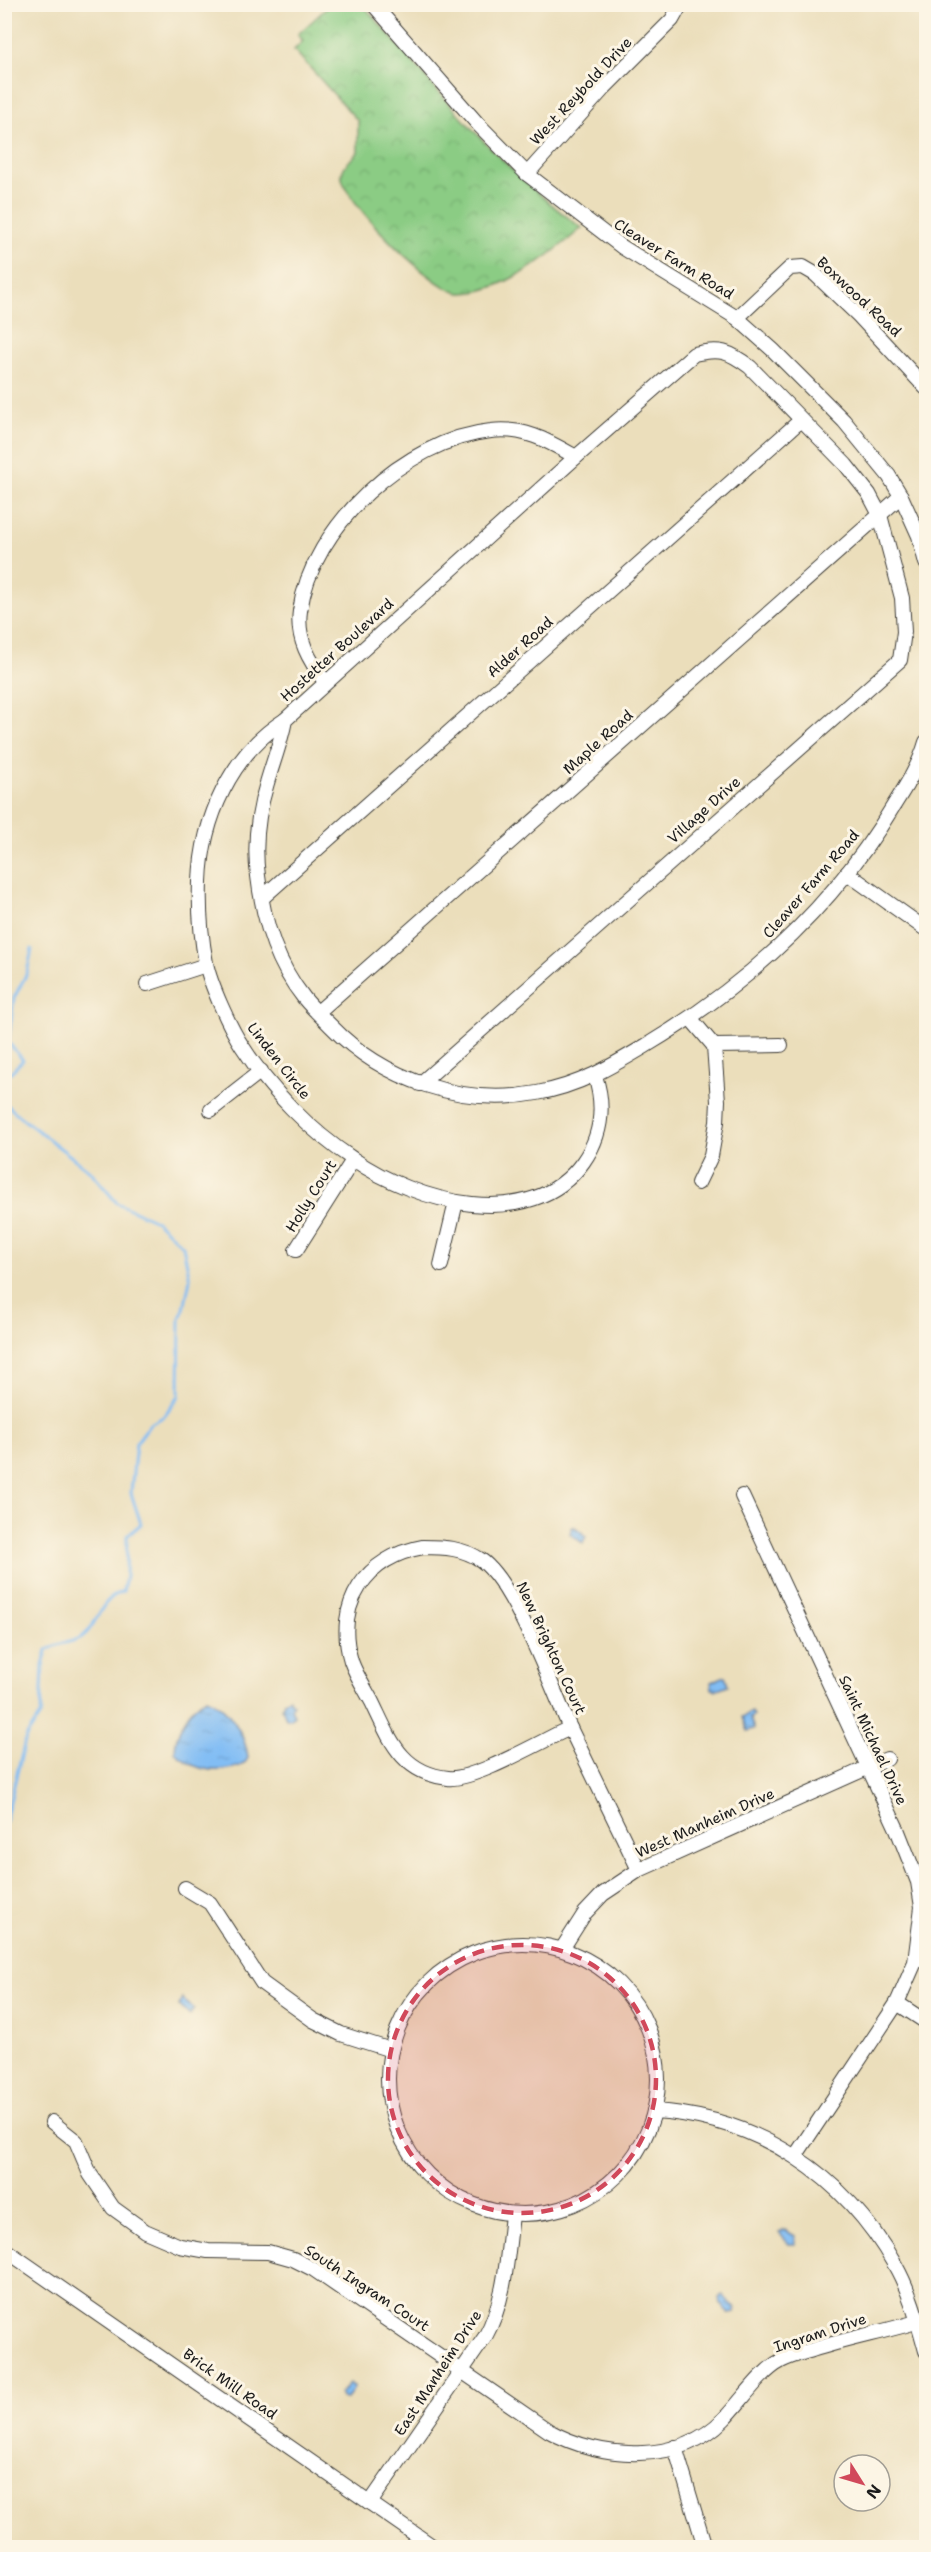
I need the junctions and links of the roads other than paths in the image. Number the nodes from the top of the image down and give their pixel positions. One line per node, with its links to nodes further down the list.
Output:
1 (373, 4): 3 (street, Cleaver Farm Road)
2 (681, 4): 3 (street, West Reybold Drive)
3 (527, 174): 4 (street, Cleaver Farm Road)
4 (737, 318): 5 (street, Boxwood Road); 8 (street, Cleaver Farm Road)
5 (927, 388)
6 (800, 421): 7 (street); 9 (street); 15 (street, Alder Road)
7 (576, 457): 11 (street, Hostetter Boulevard); 11 (street)
8 (901, 496): 9 (street, Maple Road); 10 (street, Cleaver Farm Road)
9 (880, 515): 19 (street, Maple Road); 25 (street, Village Drive)
10 (927, 563)
11 (324, 682): 12 (street, Hostetter Boulevard)
12 (285, 720): 15 (street, Hostetter Boulevard); 17 (street, Linden Circle)
13 (926, 746): 14 (street, Cleaver Farm Road)
14 (848, 873): 16 (street); 20 (street, Cleaver Farm Road)
15 (262, 898): 19 (street, Hostetter Boulevard)
16 (924, 928)
17 (206, 965): 18 (street); 23 (street, Linden Circle)
18 (147, 984)
19 (318, 1012): 25 (street, Hostetter Boulevard)
20 (691, 1019): 22 (street); 24 (street, Cleaver Farm Road)
21 (781, 1045): 22 (street)
22 (714, 1046): 28 (street)
23 (261, 1071): 26 (street); 27 (street, Linden Circle)
24 (595, 1076): 25 (street, Hostetter Boulevard); 29 (street, Linden Circle)
25 (420, 1084)
26 (211, 1110)
27 (353, 1160): 29 (street, Linden Circle); 30 (street, Holly Court)
28 (698, 1184)
29 (456, 1202): 31 (street)
30 (296, 1250)
31 (441, 1265)
32 (742, 1496): 35 (street, Saint Michael Drive)
33 (570, 1728): 33 (street, New Brighton Court); 36 (street, New Brighton Court)
34 (887, 1759): 35 (street, West Manheim Drive)
35 (868, 1769): 36 (street, West Manheim Drive); 39 (street, Saint Michael Drive)
36 (639, 1870): 38 (street, West Manheim Drive)
37 (185, 1888): 41 (street)
38 (561, 1949): 41 (street); 42 (street)
39 (897, 2003): 40 (street); 44 (street, Saint Michael Drive)
40 (927, 2022)
41 (391, 2050): 45 (street)
42 (654, 2110): 44 (street); 45 (street)
43 (52, 2122): 49 (street, South Ingram Court)
44 (796, 2155): 47 (street)
45 (512, 2214): 49 (street, East Manheim Drive)
46 (4, 2249): 51 (street, Brick Mill Road)
47 (922, 2320): 48 (street); 50 (street, Ingram Drive)
48 (927, 2351)
49 (461, 2371): 50 (street, Ingram Drive); 51 (street, East Manheim Drive)
50 (675, 2447): 53 (street)
51 (370, 2503): 52 (street, Brick Mill Road)
52 (435, 2547)
53 (705, 2547)

